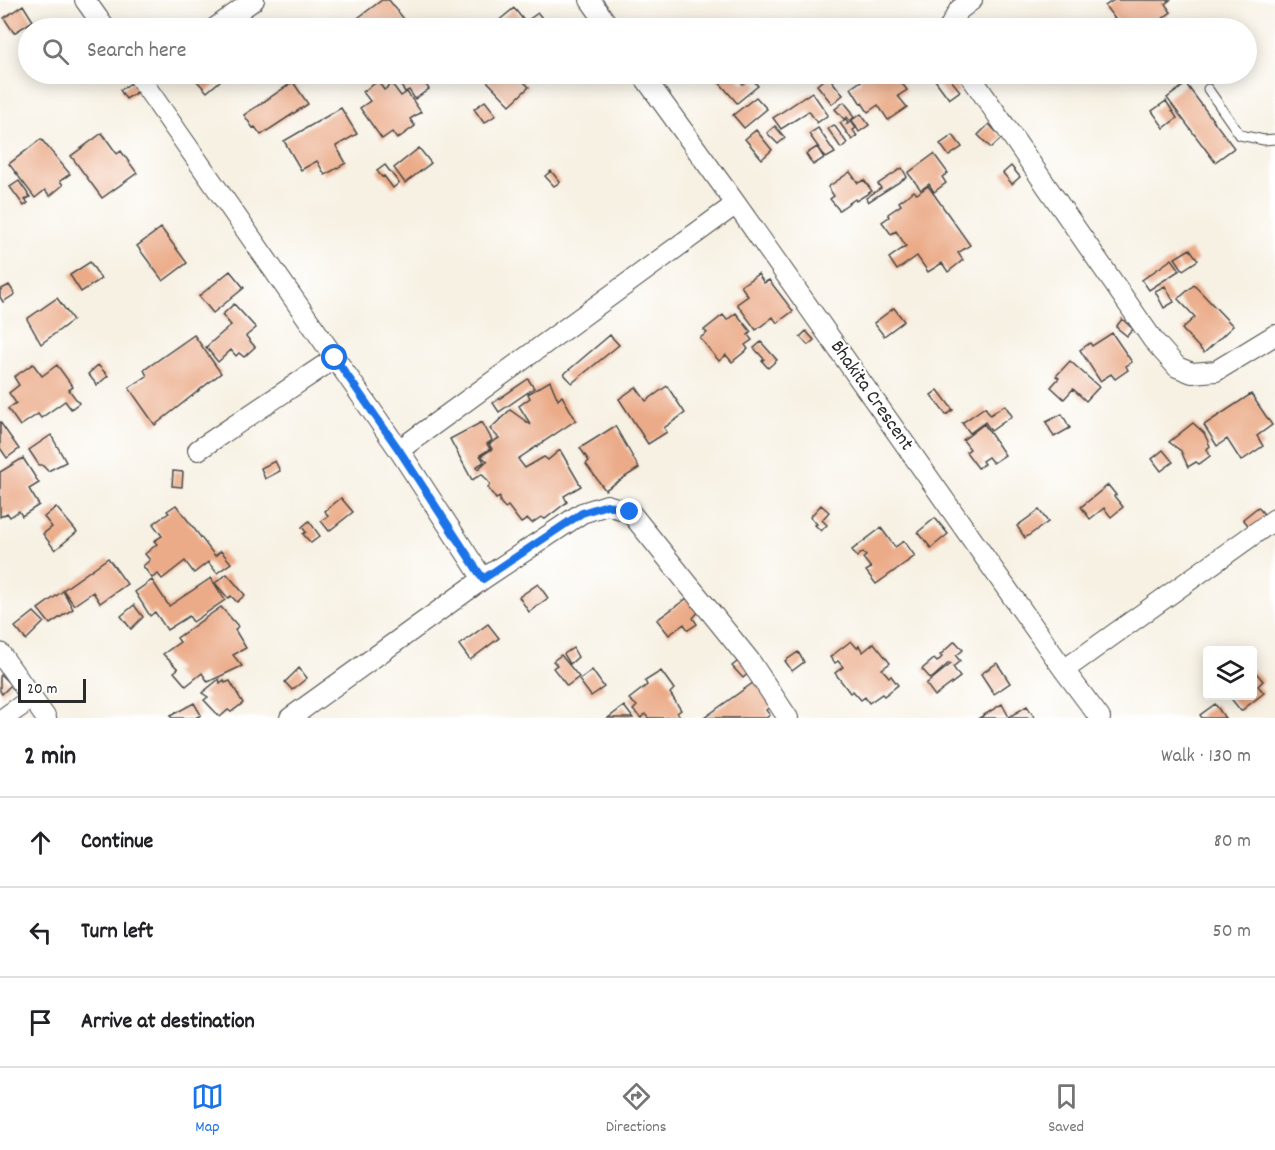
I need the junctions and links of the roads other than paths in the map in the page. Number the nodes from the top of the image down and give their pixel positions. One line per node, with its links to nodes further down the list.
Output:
1 (85, 0): 5 (street)
2 (254, 0): 6 (street)
3 (590, 0): 7 (street)
4 (959, 3): 8 (street)
5 (98, 18)
6 (229, 18)
7 (603, 18)
8 (954, 18)
9 (149, 84): 16 (street)
10 (649, 84): 14 (street, Bhakita Crescent)
11 (976, 84): 15 (street)
12 (1208, 89): 13 (lane)
13 (1275, 139)
14 (736, 204): 18 (street); 22 (street, Bhakita Crescent)
15 (1275, 335)
16 (335, 358): 17 (street); 18 (street)
17 (198, 450)
18 (399, 450): 20 (street)
19 (1275, 519): 22 (street)
20 (483, 579): 26 (street); 27 (street)
21 (0, 653): 23 (street)
22 (1064, 670): 28 (street, Bhakita Crescent)
23 (32, 698): 24 (street); 25 (street)
24 (4, 718)
25 (46, 718)
26 (290, 718)
27 (788, 718)
28 (1100, 718)

